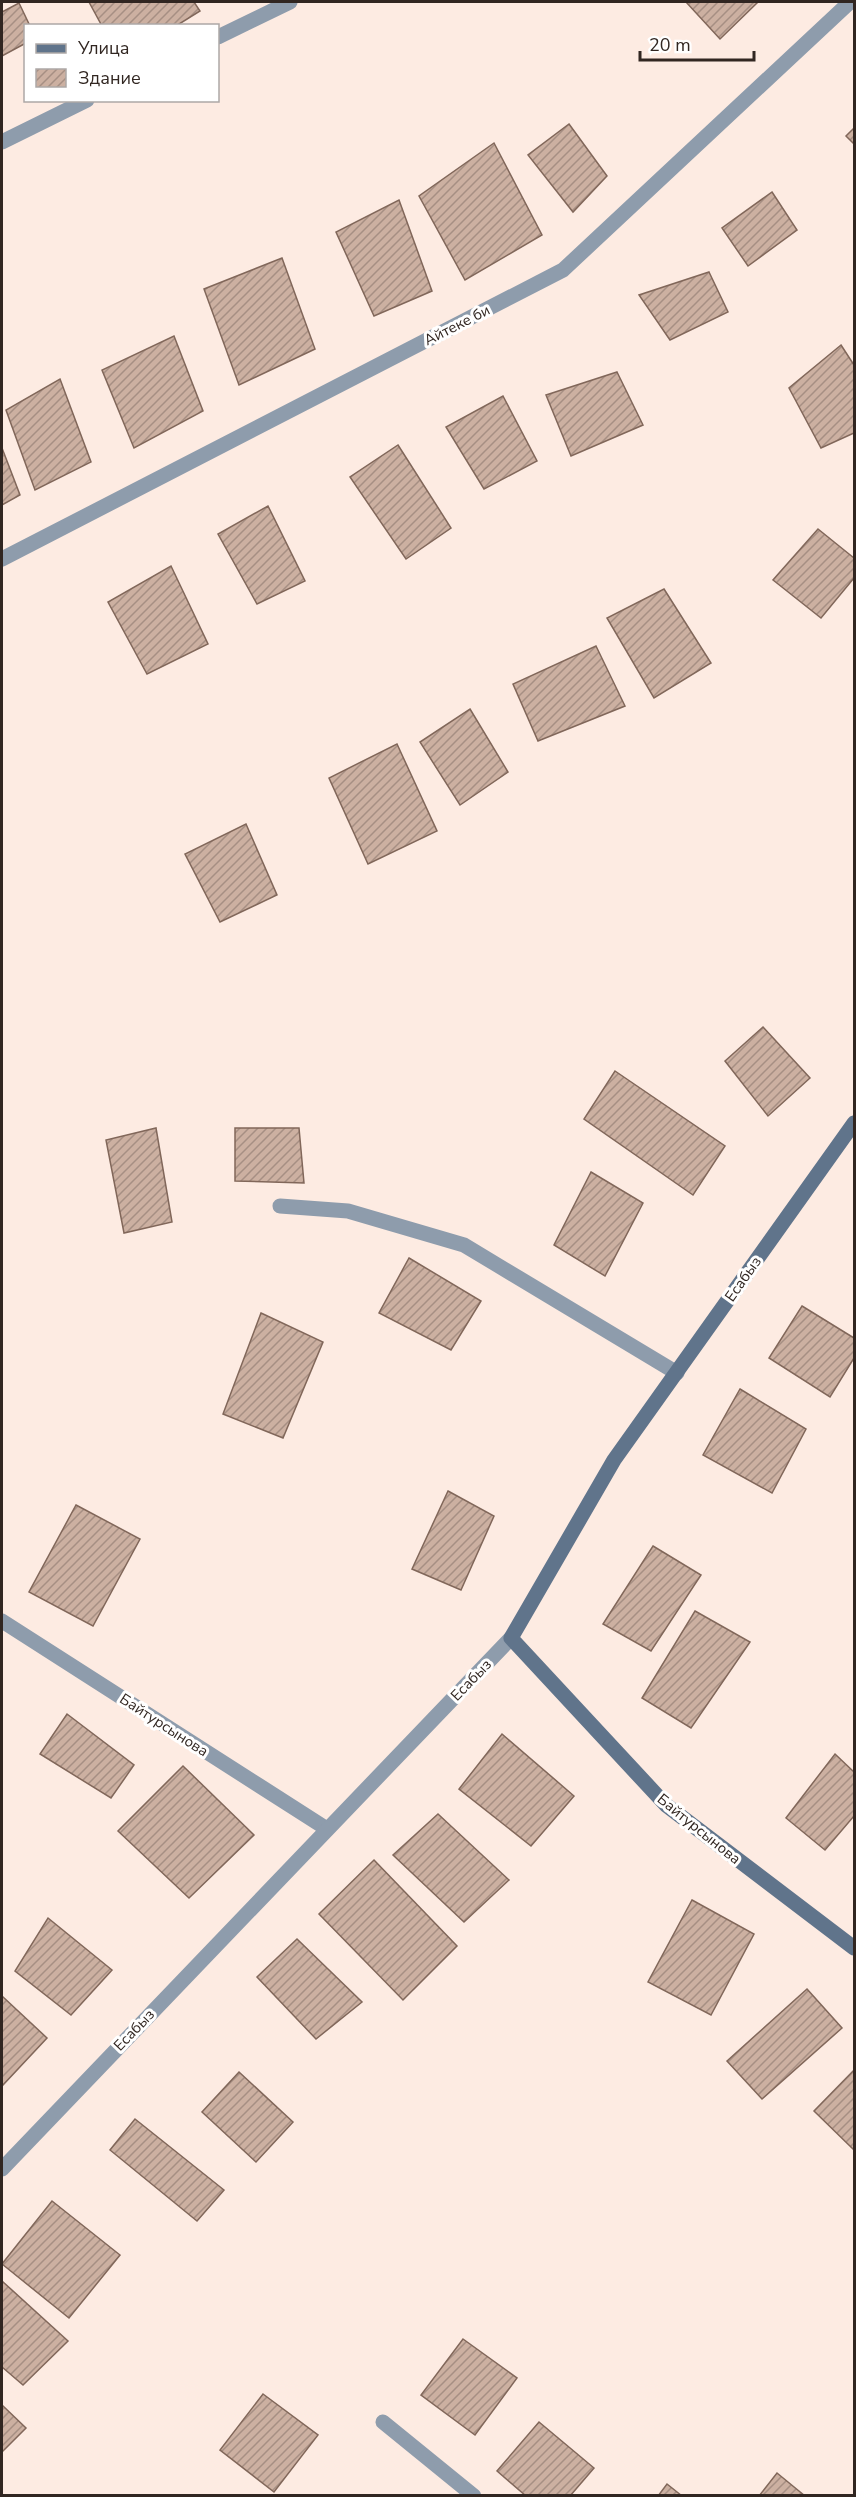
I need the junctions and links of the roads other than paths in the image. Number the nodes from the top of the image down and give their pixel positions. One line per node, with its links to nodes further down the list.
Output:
1 (290, 2): 3 (street)
2 (850, 2): 6 (street, Айтеке би)
3 (219, 37)
4 (83, 102): 5 (street)
5 (2, 142)
6 (2, 559)
7 (855, 1123): 9 (main road, Есабыз)
8 (280, 1206): 9 (street)
9 (677, 1373): 11 (main road, Есабыз)
10 (2, 1621): 12 (street, Байтурсынова)
11 (511, 1638): 12 (street, Есабыз); 13 (main road, Байтурсынова)
12 (327, 1830): 14 (street, Есабыз)
13 (855, 1948)
14 (2, 2169)
15 (383, 2422): 16 (street)
16 (474, 2496)

